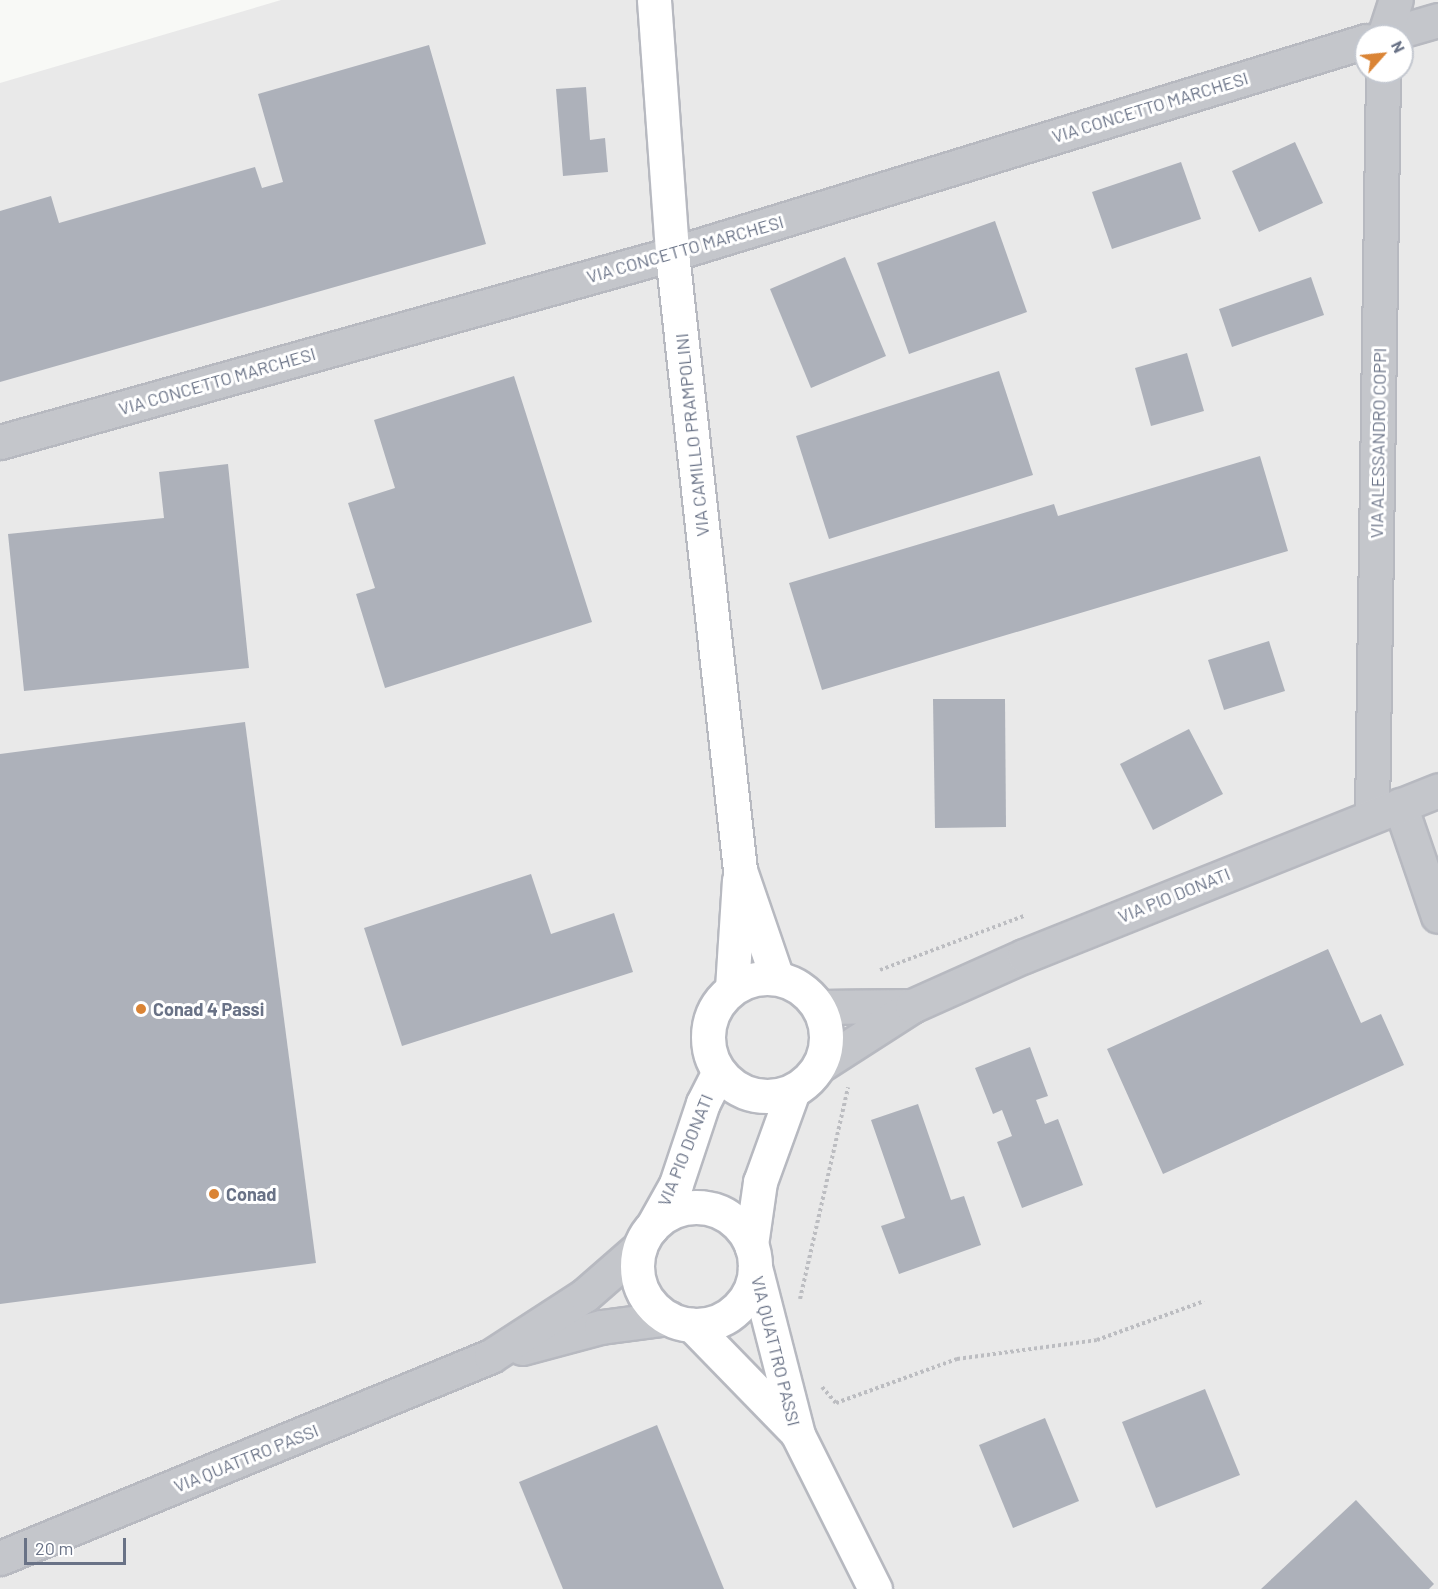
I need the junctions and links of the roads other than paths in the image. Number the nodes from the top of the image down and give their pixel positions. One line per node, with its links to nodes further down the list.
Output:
1 (654, 0): 8 (main road, VIA CAMILLO PRAMPOLINI)
2 (1396, 0): 4 (street)
3 (1438, 20): 5 (street)
4 (1388, 24)
5 (1414, 27)
6 (1354, 45): 8 (street, VIA CONCETTO MARCHESI)
7 (1383, 84): 11 (street, VIA ALESSANDRO COPPI)
8 (672, 254): 9 (street, VIA CONCETTO MARCHESI); 12 (main road, VIA CAMILLO PRAMPOLINI)
9 (0, 442)
10 (1438, 790): 11 (street, VIA PIO DONATI)
11 (1386, 810): 13 (street, VIA ALESSANDRO COPPI); 16 (street, VIA PIO DONATI)
12 (740, 870): 14 (main road, VIA CAMILLO PRAMPOLINI); 15 (main road, VIA CAMILLO PRAMPOLINI)
13 (1438, 916)
14 (777, 978): 15 (main road); 17 (main road)
15 (732, 988): 19 (main road, VIA PIO DONATI)
16 (912, 1006): 17 (street, VIA PIO DONATI); 18 (street, VIA PIO DONATI)
17 (819, 1007): 18 (main road)
18 (819, 1066): 20 (main road, VIA PIO DONATI)
19 (718, 1072): 20 (main road, VIA PIO DONATI); 21 (main road, VIA PIO DONATI)
20 (793, 1091): 22 (main road, VIA PIO DONATI)
21 (646, 1237): 22 (main road, VIA PIO DONATI); 23 (main road, VIA PIO DONATI); 24 (street, VIA QUATTRO PASSI)
22 (753, 1256): 23 (main road, VIA PIO DONATI); 25 (main road, VIA QUATTRO PASSI)
23 (681, 1321): 24 (street, VIA QUATTRO PASSI); 25 (main road, VIA QUATTRO PASSI)
24 (491, 1356): 26 (street, VIA QUATTRO PASSI)
25 (798, 1435): 27 (main road, VIA QUATTRO PASSI)
26 (0, 1558)
27 (875, 1589)

